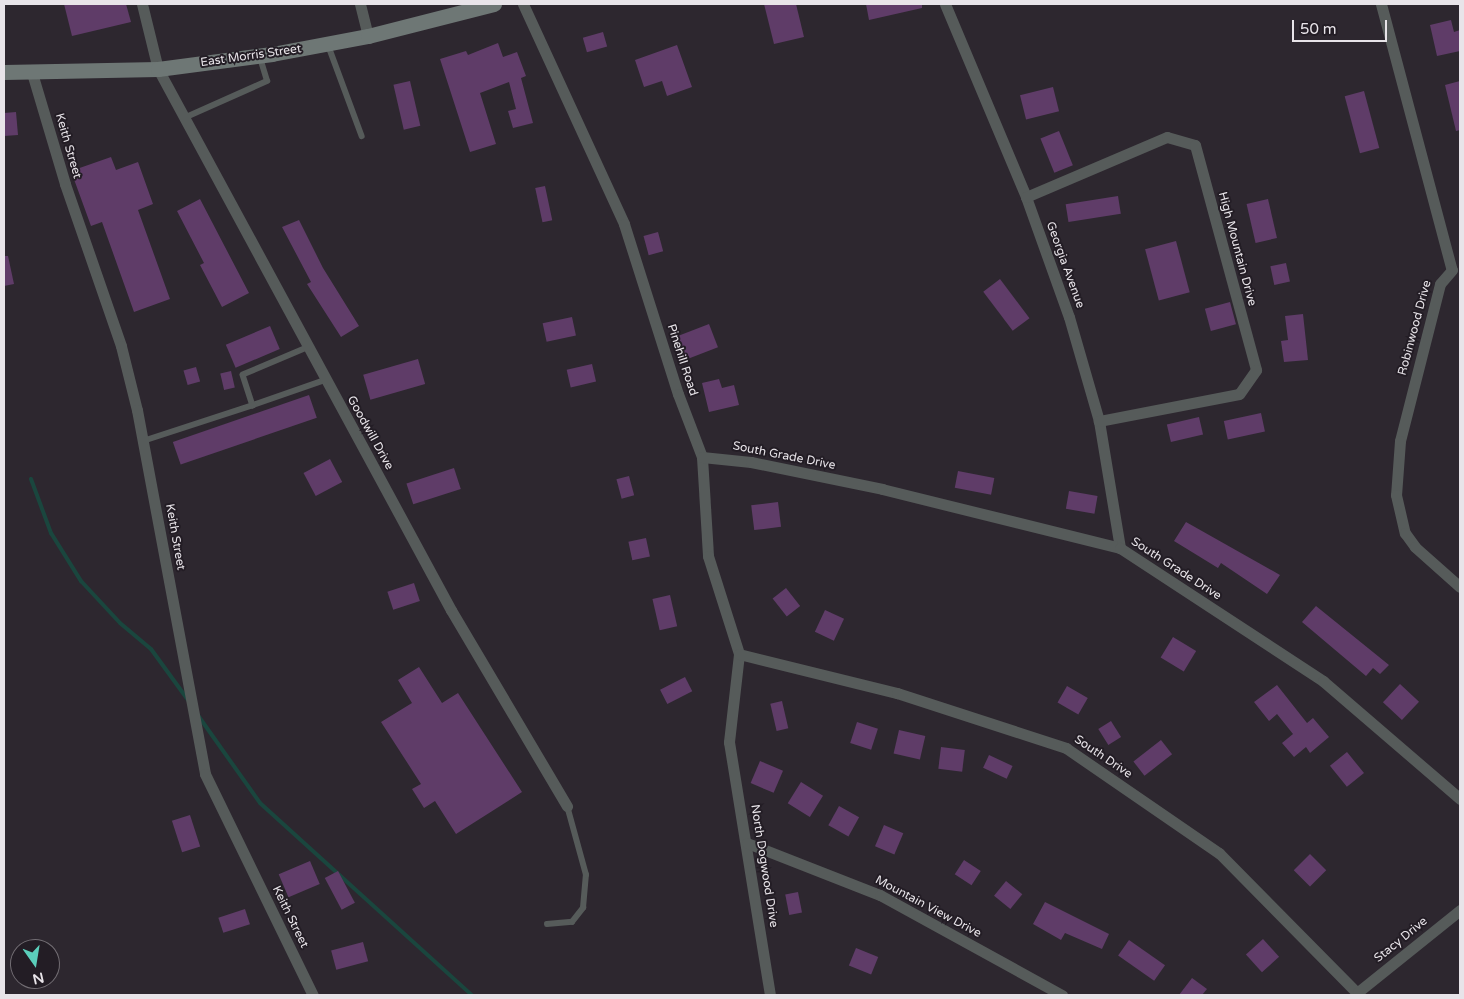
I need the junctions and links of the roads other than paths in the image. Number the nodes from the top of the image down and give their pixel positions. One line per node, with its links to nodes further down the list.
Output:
1 (142, 4): 10 (street, Goodwill Drive)
2 (360, 4): 7 (street)
3 (494, 4): 7 (main road, East Morris Street)
4 (523, 4): 22 (street, Pinehill Road)
5 (945, 4): 15 (street, Georgia Avenue)
6 (1381, 4): 16 (street, Robinwood Drive)
7 (368, 36): 8 (main road, East Morris Street)
8 (328, 44): 9 (main road, East Morris Street); 14 (lane)
9 (259, 56): 10 (main road, East Morris Street); 13 (lane)
10 (158, 69): 12 (main road, East Morris Street); 13 (street, Goodwill Drive)
11 (4, 72): 12 (main road, East Morris Street)
12 (32, 73): 21 (street, Keith Street)
13 (184, 118): 17 (street, Goodwill Drive)
14 (362, 136)
15 (1026, 197): 20 (street, Georgia Avenue); 20 (street, High Mountain Drive)
16 (1456, 270): 24 (street, Robinwood Drive)
17 (307, 348): 18 (street, Goodwill Drive); 19 (lane)
18 (325, 380): 19 (lane); 28 (street, Goodwill Drive)
19 (253, 406): 21 (lane)
20 (1099, 421): 23 (street, Georgia Avenue)
21 (143, 441): 33 (street, Keith Street)
22 (702, 457): 23 (street, South Grade Drive); 25 (street, Pinehill Road)
23 (1120, 548): 27 (street, South Grade Drive)
24 (1460, 588)
25 (740, 654): 26 (street, Pinehill Road); 32 (street, South Drive)
26 (729, 742): 29 (street, North Dogwood Drive)
27 (1460, 799)
28 (567, 806): 31 (lane)
29 (747, 843): 34 (street, North Dogwood Drive); 35 (street, Mountain View Drive)
30 (1460, 910): 32 (street, Stacy Drive)
31 (548, 924)
32 (1359, 993)
33 (313, 995)
34 (770, 995)
35 (1062, 995)

